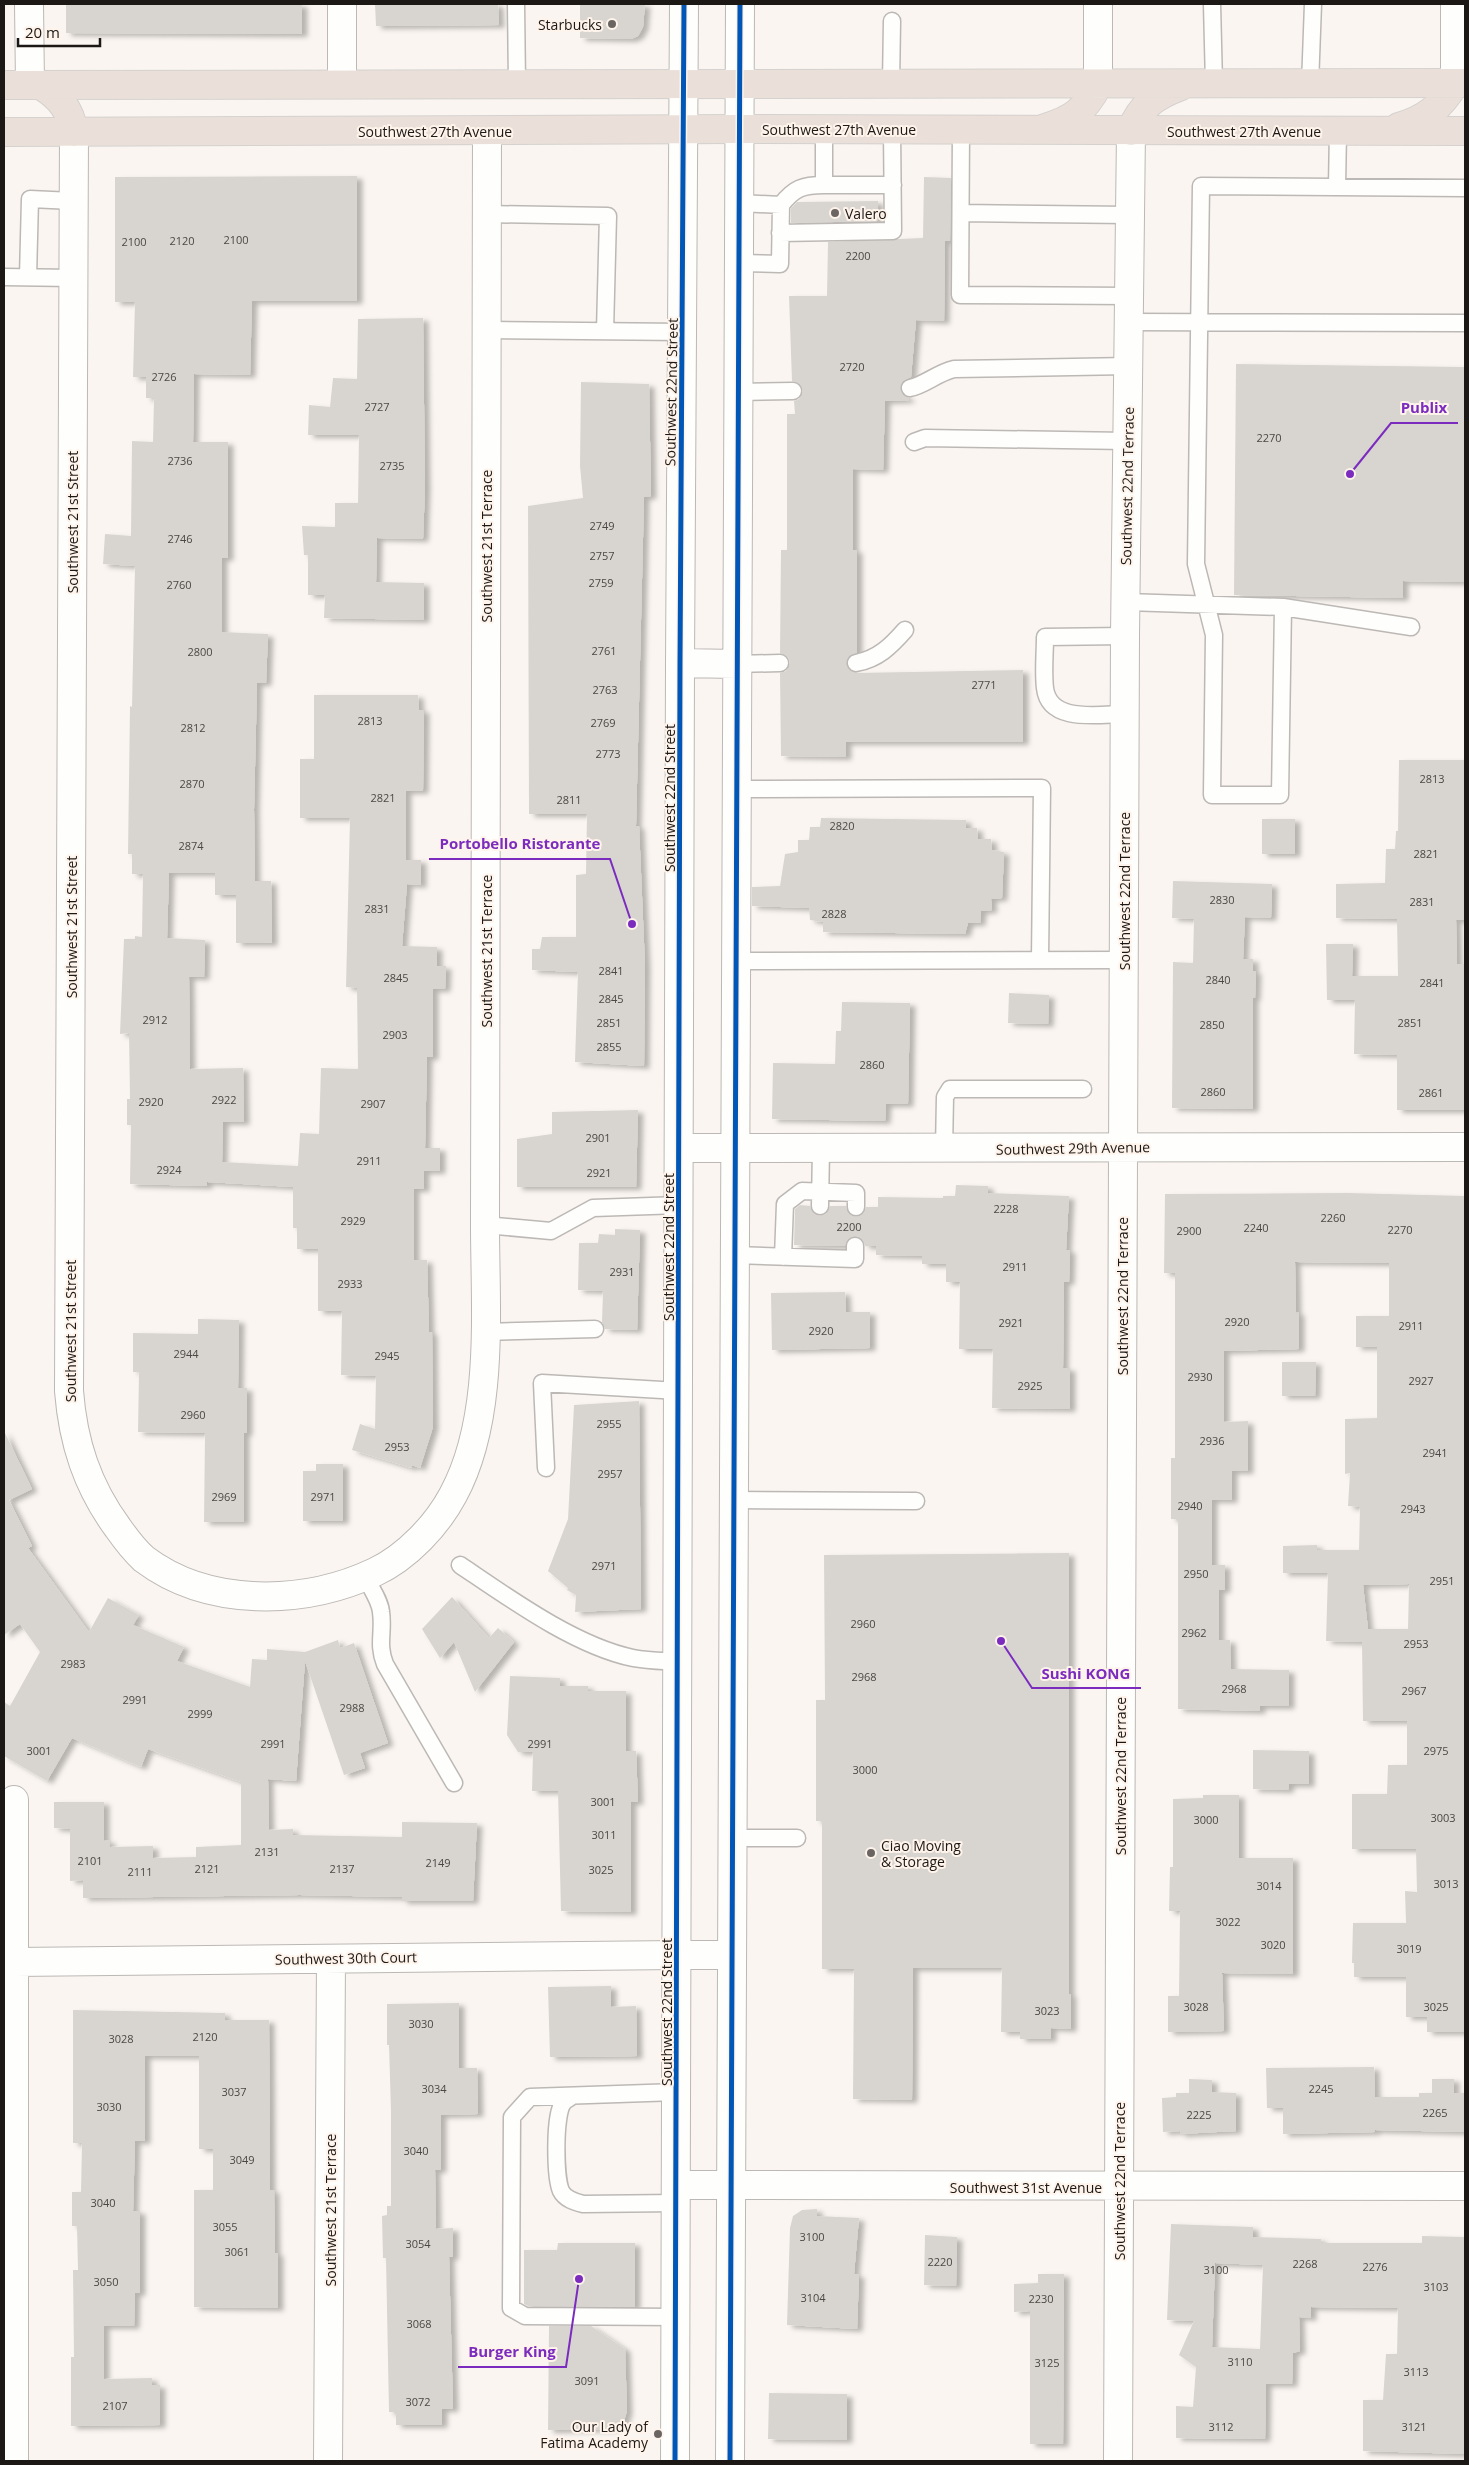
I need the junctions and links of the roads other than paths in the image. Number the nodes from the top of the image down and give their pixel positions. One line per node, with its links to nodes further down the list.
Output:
1 (29, 4): 19 (street)
2 (342, 4): 11 (street)
3 (516, 4): 12 (lane)
4 (684, 4): 13 (street, Southwest 22nd Street)
5 (740, 4): 14 (street)
6 (1098, 4): 20 (street)
7 (1212, 4): 17 (lane)
8 (1312, 4): 21 (lane)
9 (1455, 4): 18 (street)
10 (892, 21): 15 (lane)
11 (342, 84): 12 (highway); 19 (highway)
12 (517, 84): 13 (highway)
13 (685, 84): 14 (highway); 22 (street, Southwest 22nd Street)
14 (740, 84): 15 (highway); 23 (street)
15 (891, 84): 20 (highway)
16 (1187, 84): 17 (highway); 20 (highway); 29 (highway)
17 (1214, 84): 21 (highway)
18 (1460, 84): 21 (highway); 31 (highway)
19 (25, 85): 34 (highway)
20 (1098, 85): 28 (highway)
21 (1310, 85)
22 (685, 129): 23 (highway, Southwest 27th Avenue); 27 (highway, Southwest 27th Avenue); 55 (street, Southwest 22nd Street)
23 (740, 129): 24 (highway, Southwest 27th Avenue); 40 (street)
24 (824, 130): 25 (highway, Southwest 27th Avenue); 35 (lane)
25 (892, 130): 26 (highway, Southwest 27th Avenue); 36 (lane)
26 (961, 130): 28 (highway, Southwest 27th Avenue); 42 (lane)
27 (487, 131): 34 (highway, Southwest 27th Avenue); 43 (street, Southwest 21st Terrace)
28 (1034, 131): 29 (highway, Southwest 27th Avenue)
29 (1130, 131): 30 (highway, Southwest 27th Avenue); 44 (street, Southwest 22nd Terrace)
30 (1338, 131): 31 (highway, Southwest 27th Avenue); 37 (lane)
31 (1387, 131): 32 (highway, Southwest 27th Avenue)
32 (1465, 131)
33 (4, 132): 34 (highway, Southwest 27th Avenue)
34 (74, 132): 39 (street, Southwest 21st Street)
35 (824, 185): 36 (lane); 41 (lane)
36 (893, 185): 45 (lane)
37 (1337, 187): 38 (lane); 51 (lane)
38 (1465, 188)
39 (73, 201): 48 (lane); 49 (street, Southwest 21st Street)
40 (740, 203): 41 (lane); 46 (street)
41 (781, 205): 45 (lane)
42 (960, 213): 44 (lane); 50 (lane)
43 (486, 214): 53 (street, Southwest 21st Terrace); 54 (lane)
44 (1129, 215): 50 (street, Southwest 22nd Terrace)
45 (780, 233): 46 (lane)
46 (739, 263): 58 (street)
47 (4, 277): 48 (lane)
48 (28, 277): 49 (lane)
49 (74, 278): 99 (street, Southwest 21st Street)
50 (1129, 309): 51 (lane); 56 (street, Southwest 22nd Terrace)
51 (1201, 323): 52 (lane); 63 (lane)
52 (1465, 324)
53 (486, 330): 54 (lane); 87 (street, Southwest 21st Terrace)
54 (605, 331): 55 (lane)
55 (683, 332): 70 (street, Southwest 22nd Street)
56 (1129, 366): 57 (lane); 60 (street, Southwest 22nd Terrace)
57 (910, 388)
58 (738, 392): 59 (lane); 71 (street)
59 (793, 392)
60 (1127, 441): 61 (lane); 62 (street, Southwest 22nd Terrace)
61 (914, 442)
62 (1126, 602): 63 (lane); 67 (street, Southwest 22nd Terrace)
63 (1206, 605): 64 (lane); 64 (lane)
64 (1283, 607): 65 (lane)
65 (1410, 627)
66 (905, 630): 69 (lane)
67 (1125, 636): 72 (street, Southwest 22nd Terrace); 72 (lane)
68 (780, 663): 71 (lane)
69 (856, 663)
70 (680, 664): 71 (street); 79 (street, Southwest 22nd Street)
71 (736, 664): 73 (street)
72 (1125, 714): 75 (street, Southwest 22nd Terrace)
73 (736, 789): 74 (lane); 76 (street)
74 (1040, 959): 75 (lane); 76 (lane)
75 (1124, 960): 78 (street, Southwest 22nd Terrace)
76 (735, 961): 80 (street)
77 (1083, 1090): 83 (lane)
78 (1123, 1147): 81 (street, Southwest 29th Avenue); 83 (street, Southwest 29th Avenue); 113 (street, Southwest 22nd Terrace)
79 (680, 1148): 80 (street, Southwest 29th Avenue); 85 (street, Southwest 22nd Street)
80 (734, 1148): 82 (street, Southwest 29th Avenue); 89 (street)
81 (1465, 1148)
82 (821, 1149): 83 (street, Southwest 29th Avenue); 84 (lane)
83 (944, 1149)
84 (820, 1199): 86 (lane); 90 (lane)
85 (680, 1205): 87 (lane); 93 (street, Southwest 22nd Street)
86 (856, 1206)
87 (485, 1224): 92 (street, Southwest 21st Terrace)
88 (855, 1246): 90 (lane)
89 (734, 1256): 90 (lane); 95 (street)
90 (783, 1257)
91 (596, 1329): 92 (lane)
92 (484, 1332): 98 (street, Southwest 21st Terrace)
93 (679, 1391): 94 (lane); 100 (street, Southwest 22nd Street)
94 (546, 1468)
95 (734, 1500): 96 (lane); 103 (street)
96 (916, 1502)
97 (460, 1565): 100 (lane)
98 (365, 1576): 99 (street, Southwest 21st Terrace); 101 (lane)
99 (278, 1596)
100 (679, 1662): 105 (street, Southwest 22nd Street)
101 (454, 1783)
102 (14, 1800): 108 (street)
103 (733, 1838): 104 (lane); 106 (street)
104 (797, 1838)
105 (678, 1955): 106 (street, Southwest 30th Court); 107 (street, Southwest 30th Court); 109 (street, Southwest 22nd Street)
106 (732, 1955): 111 (street)
107 (331, 1958): 108 (street, Southwest 30th Court); 117 (street, Southwest 21st Terrace)
108 (15, 1962): 116 (street)
109 (677, 2092): 110 (lane); 114 (street, Southwest 22nd Street)
110 (572, 2096): 114 (lane); 115 (lane)
111 (730, 2186): 113 (street, Southwest 31st Avenue); 114 (street, Southwest 31st Avenue); 119 (street)
112 (1465, 2186): 113 (street, Southwest 31st Avenue)
113 (1119, 2187): 120 (street, Southwest 22nd Terrace)
114 (678, 2194): 115 (street, Southwest 22nd Street)
115 (677, 2317): 118 (street, Southwest 22nd Street)
116 (14, 2461)
117 (328, 2461)
118 (676, 2461)
119 (730, 2461)
120 (1118, 2461)

